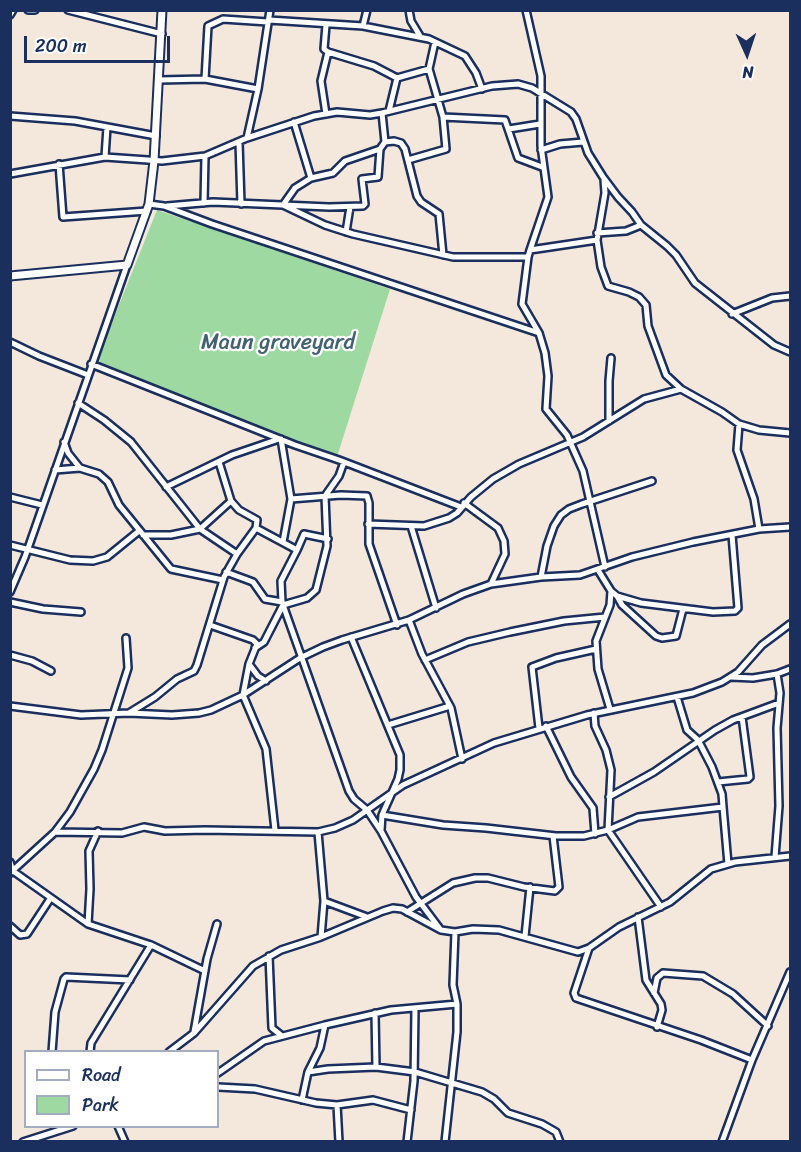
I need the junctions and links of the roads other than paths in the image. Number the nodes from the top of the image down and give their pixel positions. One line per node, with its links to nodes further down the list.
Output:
1 (13, 10): 11 (street)
2 (28, 10): 3 (street)
3 (35, 10)
4 (68, 10): 16 (street)
5 (162, 10): 16 (street)
6 (224, 10): 12 (street)
7 (270, 10): 13 (street)
8 (367, 10): 15 (street)
9 (409, 10): 17 (street)
10 (526, 10): 26 (street)
11 (10, 15)
12 (223, 19): 13 (street); 22 (street)
13 (269, 21): 14 (street); 24 (street)
14 (326, 25): 15 (street); 19 (street)
15 (363, 26): 17 (street)
16 (162, 34): 23 (street)
17 (420, 36): 18 (street)
18 (435, 42): 20 (street); 25 (street)
19 (328, 51): 21 (street); 29 (street)
20 (429, 69): 21 (street); 27 (street)
21 (397, 78): 28 (street)
22 (206, 79): 23 (street); 24 (street)
23 (159, 80): 36 (street)
24 (258, 89): 37 (street)
25 (482, 89): 26 (street); 27 (street)
26 (541, 94): 33 (street); 40 (street)
27 (439, 100): 28 (street); 31 (street)
28 (386, 112): 29 (street); 39 (street)
29 (326, 114): 32 (street)
30 (10, 116): 34 (street)
31 (443, 117): 35 (street); 45 (street)
32 (294, 122): 37 (street); 50 (street)
33 (540, 124): 35 (street); 42 (street)
34 (107, 127): 36 (street); 44 (street)
35 (509, 129): 48 (street)
36 (156, 136): 46 (street)
37 (247, 138): 38 (street)
38 (239, 142): 43 (street); 53 (street)
39 (385, 142): 41 (street); 45 (street)
40 (583, 142): 42 (street); 51 (street)
41 (380, 149): 50 (street); 57 (street)
42 (541, 150): 48 (street)
43 (205, 156): 46 (street); 52 (street)
44 (105, 157): 46 (street); 47 (street)
45 (408, 159): 62 (street)
46 (154, 161): 56 (street)
47 (59, 164): 49 (street); 56 (street)
48 (542, 167): 61 (street)
49 (10, 174)
50 (311, 178): 54 (street)
51 (604, 179): 58 (street); 60 (street)
52 (204, 203): 53 (street); 55 (street)
53 (241, 204): 54 (street)
54 (283, 205): 57 (street); 59 (street)
55 (164, 206): 56 (street); 67 (street)
56 (148, 207): 63 (street)
57 (350, 207): 59 (street)
58 (640, 225): 60 (street); 66 (street)
59 (346, 232): 62 (street)
60 (597, 237): 61 (street); 73 (street)
61 (529, 253): 62 (street); 67 (street)
62 (443, 255)
63 (127, 265): 64 (street); 71 (street)
64 (10, 276)
65 (790, 296): 66 (street)
66 (732, 314): 69 (street)
67 (539, 333): 80 (street)
68 (10, 342): 72 (street)
69 (790, 352)
70 (611, 358): 75 (street)
71 (91, 364): 72 (street); 78 (street)
72 (88, 375): 74 (street)
73 (681, 389): 75 (street); 76 (street)
74 (78, 403): 79 (street); 86 (street)
75 (609, 421): 80 (street)
76 (739, 424): 77 (street); 99 (street)
77 (790, 433)
78 (280, 439): 81 (street); 82 (street); 89 (street)
79 (64, 440): 83 (street); 84 (street)
80 (570, 443): 91 (street); 93 (street)
81 (219, 462): 86 (street); 90 (street)
82 (344, 462): 87 (street); 93 (street)
83 (80, 468): 84 (street); 100 (street)
84 (55, 470): 92 (street)
85 (652, 482): 91 (street)
86 (166, 487): 98 (street)
87 (325, 496): 89 (street); 94 (street); 102 (street)
88 (10, 497): 92 (street)
89 (291, 499): 103 (street)
90 (231, 501): 97 (street); 98 (street)
91 (591, 501): 108 (street); 111 (street)
92 (42, 505): 105 (street)
93 (462, 505): 95 (street); 113 (street)
94 (368, 524): 95 (street); 126 (street)
95 (411, 526): 119 (street)
96 (790, 527): 99 (street)
97 (256, 528): 103 (street); 107 (street)
98 (200, 529): 100 (street); 107 (street)
99 (759, 529): 101 (street)
100 (141, 533): 105 (street); 112 (street)
101 (732, 535): 108 (street); 120 (street)
102 (328, 539): 106 (street); 118 (street)
103 (283, 542): 106 (street)
104 (10, 545): 105 (street)
105 (27, 549): 115 (street)
106 (297, 550): 118 (street)
107 (237, 554): 110 (street)
108 (604, 567): 109 (street)
109 (598, 570): 111 (street); 114 (street)
110 (226, 572): 112 (street); 118 (street)
111 (541, 577): 113 (street)
112 (223, 580): 125 (street)
113 (491, 584): 119 (street)
114 (611, 591): 116 (street); 122 (street)
115 (10, 592)
116 (617, 596): 120 (street); 120 (street)
117 (10, 602): 121 (street)
118 (283, 604): 129 (street); 132 (street)
119 (436, 608): 123 (street)
120 (683, 609)
121 (81, 612)
122 (605, 617): 130 (street); 133 (street)
123 (409, 620): 126 (street); 133 (street)
124 (790, 624): 138 (street)
125 (210, 625): 129 (street); 147 (street)
126 (397, 625): 127 (street)
127 (351, 637): 132 (street); 150 (street)
128 (126, 638): 146 (street)
129 (255, 648): 134 (street)
130 (596, 649): 145 (street); 152 (street)
131 (10, 655): 136 (street)
132 (300, 658): 139 (street); 159 (street)
133 (424, 660): 144 (street)
134 (249, 663): 139 (street); 140 (street)
135 (790, 669): 137 (street)
136 (51, 671)
137 (777, 674): 138 (street); 142 (street)
138 (731, 678): 141 (street)
139 (266, 681): 140 (street)
140 (243, 695): 147 (street); 161 (street)
141 (677, 697): 145 (street); 153 (street)
142 (779, 703): 149 (street); 170 (street)
143 (10, 706): 146 (street)
144 (450, 706): 150 (street); 154 (street)
145 (610, 709): 148 (street)
146 (113, 713): 147 (street); 165 (street)
147 (129, 713)
148 (594, 713): 151 (street); 157 (street)
149 (742, 717): 153 (street); 155 (street)
150 (388, 725): 156 (street)
151 (546, 726): 152 (street); 167 (street)
152 (539, 728): 154 (street)
153 (698, 740): 155 (street); 157 (street)
154 (462, 759): 156 (street)
155 (718, 782): 158 (street)
156 (393, 792): 159 (street); 160 (street)
157 (609, 797): 162 (street)
158 (723, 807): 162 (street); 172 (street)
159 (367, 810): 164 (street); 166 (street)
160 (382, 815): 164 (street); 168 (street)
161 (275, 830): 163 (street); 166 (street)
162 (608, 830): 167 (street); 178 (street)
163 (98, 831): 165 (street); 182 (street)
164 (381, 831): 177 (street)
165 (55, 832): 173 (street)
166 (318, 832): 176 (street)
167 (595, 834): 168 (street)
168 (553, 836): 174 (street)
169 (790, 856): 170 (street)
170 (775, 857): 172 (street)
171 (10, 862): 173 (street)
172 (728, 864): 178 (street)
173 (11, 872): 175 (street)
174 (530, 888): 177 (street); 187 (street)
175 (50, 899): 182 (street); 184 (street)
176 (324, 901): 180 (street); 188 (street)
177 (420, 902): 179 (street); 185 (street)
178 (661, 907): 181 (street)
179 (407, 912): 180 (street); 185 (street)
180 (368, 917): 188 (street)
181 (638, 917): 190 (street); 195 (street)
182 (88, 924): 189 (street)
183 (217, 924): 192 (street)
184 (10, 926)
185 (441, 930): 186 (street)
186 (455, 932): 187 (street); 196 (street)
187 (525, 936): 190 (street)
188 (321, 937): 191 (street)
189 (151, 945): 192 (street); 194 (street)
190 (589, 948): 201 (street)
191 (269, 956): 202 (street); 203 (street)
192 (205, 971): 203 (street)
193 (790, 972): 200 (street)
194 (130, 980): 206 (street); 207 (street)
195 (654, 993): 200 (street); 201 (street)
196 (457, 1004): 197 (street); 214 (street)
197 (415, 1008): 198 (street); 213 (street)
198 (375, 1013): 199 (street); 210 (street)
199 (325, 1025): 204 (street); 212 (street)
200 (768, 1026): 209 (street)
201 (657, 1027): 209 (street)
202 (272, 1028): 204 (street); 205 (street)
203 (194, 1033): 208 (street)
204 (282, 1036): 205 (street)
205 (264, 1041): 211 (street)
206 (52, 1050)
207 (90, 1050)
208 (172, 1050)
209 (752, 1060): 227 (street)
210 (376, 1067): 212 (street); 213 (street)
211 (219, 1072)
212 (308, 1072): 216 (street)
213 (415, 1072): 214 (street); 218 (street)
214 (452, 1082): 225 (street); 226 (street)
215 (219, 1088): 216 (street)
216 (302, 1100): 217 (street)
217 (337, 1105): 218 (street); 223 (street)
218 (411, 1110): 224 (street)
219 (119, 1128): 222 (street)
220 (60, 1129): 221 (street)
221 (23, 1142)
222 (125, 1142)
223 (339, 1142)
224 (407, 1142)
225 (445, 1142)
226 (560, 1142)
227 (722, 1142)

